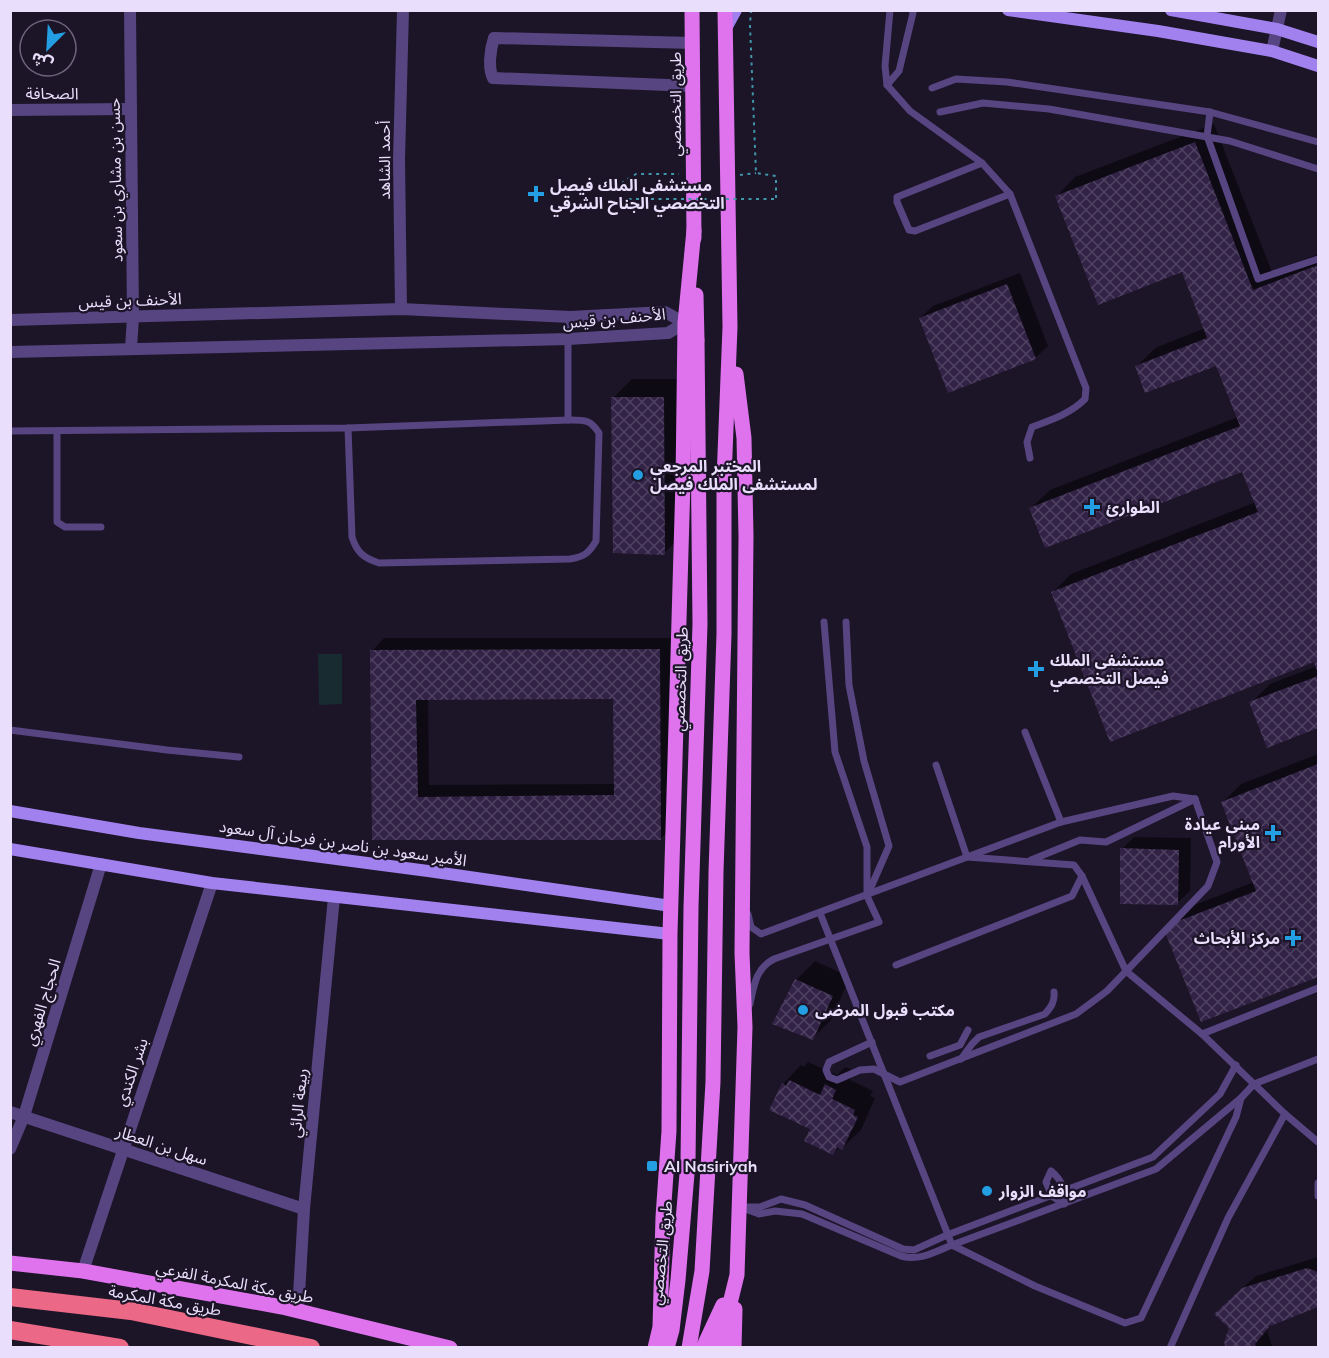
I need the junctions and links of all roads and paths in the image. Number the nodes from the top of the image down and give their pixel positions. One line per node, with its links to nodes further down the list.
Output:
1 (129, 10): 21 (street, حسن بن مشاري بن سعود)
2 (403, 10): 33 (street, أحمد الشاهد)
3 (692, 10): 15 (main road, طريق التخصصي)
4 (725, 10): 13 (main road)
5 (736, 10): 13 (street)
6 (751, 10): 29 (path, bridge)
7 (891, 10): 18 (lane)
8 (912, 10): 18 (lane)
9 (1008, 10): 16 (street)
10 (1171, 10): 12 (street)
11 (1281, 10): 12 (street)
12 (1277, 29): 14 (street); 16 (street)
13 (724, 31): 38 (main road)
14 (1318, 42)
15 (693, 43): 19 (main road, طريق التخصصي); 19 (street)
16 (1272, 51): 17 (street)
17 (1318, 66)
18 (887, 85): 27 (lane)
19 (692, 86): 29 (main road, طريق التخصصي)
20 (932, 88): 24 (lane)
21 (131, 109): 22 (street, الصحافة); 34 (street, حسن بن مشاري بن سعود)
22 (10, 110)
23 (940, 112): 25 (lane)
24 (1210, 112): 25 (lane); 26 (lane)
25 (1207, 136): 28 (lane); 32 (lane)
26 (1318, 142)
27 (982, 163): 30 (lane); 30 (lane)
28 (1318, 169)
29 (693, 174): 31 (main road, طريق التخصصي)
30 (1010, 194): 46 (lane)
31 (694, 230): 37 (main road); 112 (main road, طريق التخصصي, bridge)
32 (1318, 259)
33 (401, 309): 34 (street, الأحنف بن قيس); 35 (street, الأحنف بن قيس)
34 (133, 317): 36 (street, الأحنف بن قيس); 40 (street, حسن بن مشاري بن سعود)
35 (570, 317): 37 (street, الأحنف بن قيس); 39 (lane)
36 (10, 320)
37 (685, 323): 39 (street, الأحنف بن قيس); 66 (main road)
38 (730, 327): 63 (main road); 114 (main road)
39 (568, 339): 40 (street, الأحنف بن قيس); 42 (lane)
40 (131, 348): 41 (street, الأحنف بن قيس)
41 (10, 352)
42 (568, 420): 43 (lane); 43 (lane)
43 (348, 428): 45 (lane)
44 (10, 431): 45 (lane)
45 (57, 431): 47 (lane)
46 (1030, 458)
47 (100, 527)
48 (846, 621): 64 (lane)
49 (824, 622): 64 (lane)
50 (10, 730): 52 (lane)
51 (1025, 732): 56 (lane)
52 (239, 757)
53 (936, 765): 58 (lane)
54 (1195, 799): 56 (lane); 59 (lane); 71 (lane)
55 (10, 811): 66 (street, الأمير سعود بن ناصر بن فرحان آل سعود)
56 (1061, 822): 58 (lane)
57 (10, 849): 60 (street)
58 (967, 857): 59 (lane); 64 (lane)
59 (1028, 861): 61 (lane)
60 (101, 864): 62 (street); 87 (street, الحجاج الفهري)
61 (1082, 876): 70 (lane); 71 (lane)
62 (212, 883): 65 (street); 90 (street, بشر الكندي)
63 (743, 892): 67 (lane); 74 (main road)
64 (867, 896): 67 (lane); 69 (lane)
65 (334, 897): 68 (street); 97 (street, ربيعة الرائي)
66 (671, 906): 68 (main road)
67 (820, 913): 69 (lane)
68 (670, 934): 105 (main road)
69 (829, 940): 74 (lane); 77 (lane)
70 (896, 965)
71 (1126, 971): 76 (lane); 79 (lane)
72 (1318, 988): 76 (lane)
73 (1054, 992): 79 (lane)
74 (745, 1028): 96 (main road)
75 (968, 1030): 78 (lane)
76 (1202, 1034): 81 (lane)
77 (872, 1042): 82 (lane); 82 (lane)
78 (930, 1056)
79 (960, 1059): 82 (lane)
80 (1318, 1059): 83 (lane)
81 (1236, 1065): 83 (lane); 92 (lane)
82 (886, 1077): 98 (lane)
83 (1254, 1084): 84 (lane); 86 (lane)
84 (1241, 1098): 95 (lane); 99 (lane)
85 (10, 1112): 87 (street, سهل بن العطار)
86 (1286, 1114): 88 (lane); 118 (lane)
87 (24, 1116): 89 (street, الحجاج الفهري); 90 (street, سهل بن العطار)
88 (1318, 1142)
89 (10, 1149)
90 (122, 1150): 97 (street, سهل بن العطار); 101 (street, بشر الكندي)
91 (1318, 1183): 94 (lane)
92 (1065, 1192): 93 (lane); 93 (lane); 95 (lane)
93 (1052, 1196): 95 (lane); 98 (lane)
94 (1318, 1196)
95 (1064, 1204): 99 (lane)
96 (740, 1207): 98 (lane); 99 (lane); 102 (main road)
97 (304, 1209): 104 (street, ربيعة الرائي)
98 (947, 1235): 99 (lane)
99 (952, 1245)
100 (10, 1263): 101 (main road, طريق مكة المكرمة الفرعي)
101 (83, 1272): 104 (main road, طريق مكة المكرمة الفرعي)
102 (737, 1275): 115 (main road); 116 (main road); 117 (main road)
103 (10, 1297): 108 (highway, طريق مكة المكرمة)
104 (298, 1312): 109 (main road, طريق مكة المكرمة الفرعي)
105 (660, 1327): 110 (main road); 111 (main road); 113 (main road)
106 (10, 1330): 107 (highway)
107 (120, 1347)
108 (311, 1347)
109 (450, 1347)
110 (643, 1347)
111 (655, 1347)
112 (667, 1347)
113 (677, 1347)
114 (689, 1347)
115 (703, 1347)
116 (719, 1347)
117 (734, 1347)
118 (1170, 1347)

